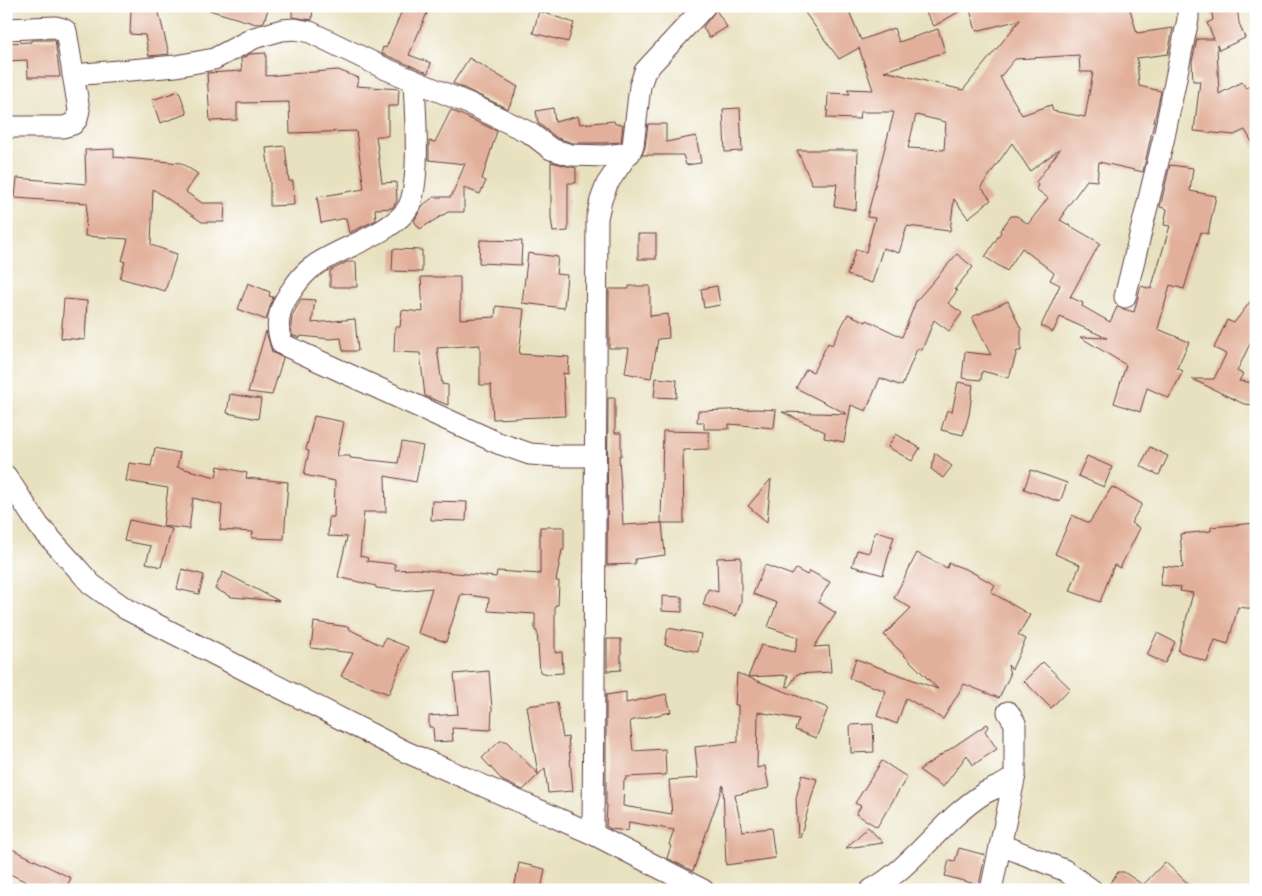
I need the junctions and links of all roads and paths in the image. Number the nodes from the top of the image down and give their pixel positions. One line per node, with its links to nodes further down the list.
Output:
1 (706, 6): 7 (street)
2 (1188, 6): 8 (street)
3 (6, 29): 4 (street)
4 (73, 75): 5 (street); 6 (street)
5 (414, 81): 7 (street); 9 (street)
6 (6, 127)
7 (630, 153): 9 (street)
8 (1125, 297)
9 (596, 456): 13 (street)
10 (6, 476): 13 (street)
11 (1008, 712): 12 (street)
12 (1015, 775): 14 (street); 16 (street)
13 (593, 834): 15 (street)
14 (1001, 845): 17 (street); 18 (street)
15 (702, 890)
16 (871, 890)
17 (991, 890)
18 (1092, 890)

